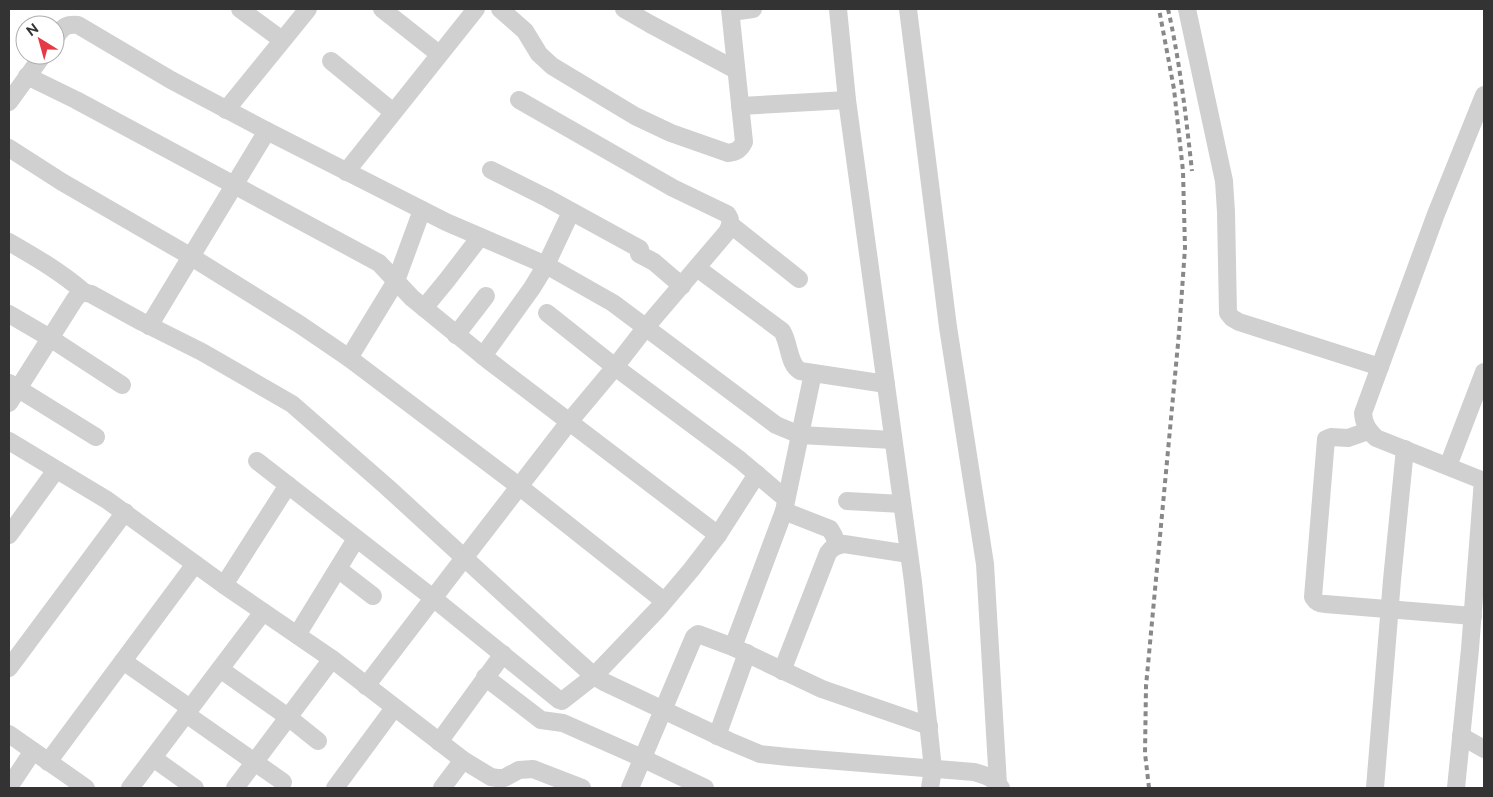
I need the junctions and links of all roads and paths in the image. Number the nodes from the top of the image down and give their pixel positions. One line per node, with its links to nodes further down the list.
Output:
1 (240, 9): 13 (street)
2 (308, 9): 13 (street)
3 (382, 9): 14 (street)
4 (476, 9): 14 (street)
5 (500, 9): 23 (street)
6 (624, 9): 17 (street)
7 (753, 9): 11 (street)
8 (838, 9): 21 (street)
9 (908, 9): 125 (street)
10 (1187, 9): 54 (street)
11 (731, 10): 17 (street)
12 (65, 26): 24 (street)
13 (282, 40): 24 (street)
14 (440, 54): 25 (street)
15 (331, 61): 25 (street)
16 (35, 65): 18 (street)
17 (736, 70): 23 (street)
18 (27, 76): 22 (street); 30 (street)
19 (1484, 95): 54 (street)
20 (519, 100): 33 (street)
21 (847, 100): 23 (street); 58 (street)
22 (9, 102)
23 (740, 106)
24 (226, 110): 26 (street)
25 (393, 112): 29 (street)
26 (267, 131): 29 (street); 30 (street)
27 (9, 148): 36 (street)
28 (490, 170): 32 (street)
29 (346, 172): 31 (street)
30 (234, 185): 36 (street); 40 (street)
31 (422, 210): 34 (street); 40 (street)
32 (571, 212): 37 (street); 41 (street)
33 (731, 225): 38 (street); 39 (street)
34 (480, 237): 37 (street); 44 (street)
35 (9, 242): 42 (street)
36 (190, 256): 47 (street); 52 (street)
37 (546, 265): 48 (street); 51 (street)
38 (697, 268): 41 (street); 56 (street)
39 (799, 280)
40 (396, 281): 44 (street); 52 (street)
41 (682, 286): 48 (street)
42 (84, 292): 47 (street); 50 (street)
43 (486, 296): 49 (street)
44 (424, 308): 49 (street)
45 (546, 313): 53 (street)
46 (9, 314): 50 (street)
47 (149, 326): 83 (street)
48 (646, 327): 53 (street); 62 (street)
49 (456, 335): 51 (street)
50 (50, 338): 57 (street); 59 (street)
51 (483, 356): 60 (street)
52 (349, 358): 73 (street)
53 (615, 367): 60 (street); 70 (street)
54 (1380, 367): 61 (street)
55 (1484, 372): 68 (street)
56 (813, 373): 58 (street); 62 (street)
57 (122, 384)
58 (886, 384): 64 (street)
59 (12, 392): 63 (street)
60 (569, 422): 73 (street); 79 (street)
61 (1368, 431): 66 (street); 90 (street)
62 (800, 435): 64 (street); 76 (street)
63 (96, 437)
64 (894, 440): 75 (street)
65 (9, 441): 69 (street)
66 (1405, 449): 68 (street); 90 (street)
67 (256, 460): 72 (street)
68 (1448, 466): 71 (street)
69 (56, 470): 77 (street); 78 (street)
70 (757, 474): 76 (street); 79 (street)
71 (1484, 481): 92 (street)
72 (288, 485): 80 (street); 86 (street)
73 (520, 486): 83 (street); 89 (street)
74 (847, 501): 75 (street)
75 (902, 504): 82 (street)
76 (785, 505): 81 (street); 94 (street)
77 (125, 512): 84 (street); 98 (street)
78 (9, 535)
79 (718, 535): 89 (street)
80 (356, 539): 85 (street); 88 (street)
81 (837, 545): 82 (street); 100 (street)
82 (909, 554): 108 (street)
83 (464, 558): 88 (street); 101 (street)
84 (195, 564): 86 (street); 97 (street)
85 (338, 569): 87 (street); 93 (street)
86 (224, 585): 91 (street)
87 (373, 596)
88 (433, 598): 95 (street); 103 (street)
89 (664, 601): 101 (street)
90 (1390, 610): 92 (street); 137 (street)
91 (263, 612): 93 (street); 99 (street)
92 (1473, 616): 111 (street)
93 (297, 635): 96 (street)
94 (740, 650): 100 (street); 105 (street); 110 (street)
95 (503, 654): 101 (street); 102 (street)
96 (332, 659): 103 (street); 107 (street)
97 (123, 660): 106 (street); 119 (street)
98 (9, 668)
99 (220, 669): 106 (street); 107 (street)
100 (782, 671): 108 (street)
101 (594, 676): 105 (street)
102 (485, 677): 113 (street); 117 (street)
103 (366, 686): 104 (street)
104 (394, 708): 113 (street); 131 (street)
105 (663, 710): 110 (street); 117 (street)
106 (188, 711): 116 (street); 120 (street)
107 (288, 717): 112 (street); 120 (street)
108 (929, 726): 121 (street)
109 (9, 734): 115 (street)
110 (717, 736): 121 (street)
111 (1461, 736): 114 (street); 138 (street)
112 (318, 740)
113 (439, 742): 118 (street)
114 (1484, 749)
115 (33, 751): 119 (street); 126 (street)
116 (153, 758): 128 (street); 129 (street)
117 (642, 758): 134 (street); 135 (street)
118 (463, 760): 124 (street); 132 (street)
119 (48, 762): 122 (street)
120 (254, 762): 123 (street); 130 (street)
121 (933, 769): 125 (street); 136 (street)
122 (64, 782): 127 (street)
123 (283, 782)
124 (504, 782): 133 (street)
125 (1000, 786)
126 (9, 788)
127 (86, 788)
128 (130, 788)
129 (195, 788)
130 (235, 788)
131 (335, 788)
132 (442, 788)
133 (582, 788)
134 (630, 788)
135 (705, 788)
136 (930, 788)
137 (1375, 788)
138 (1456, 788)

